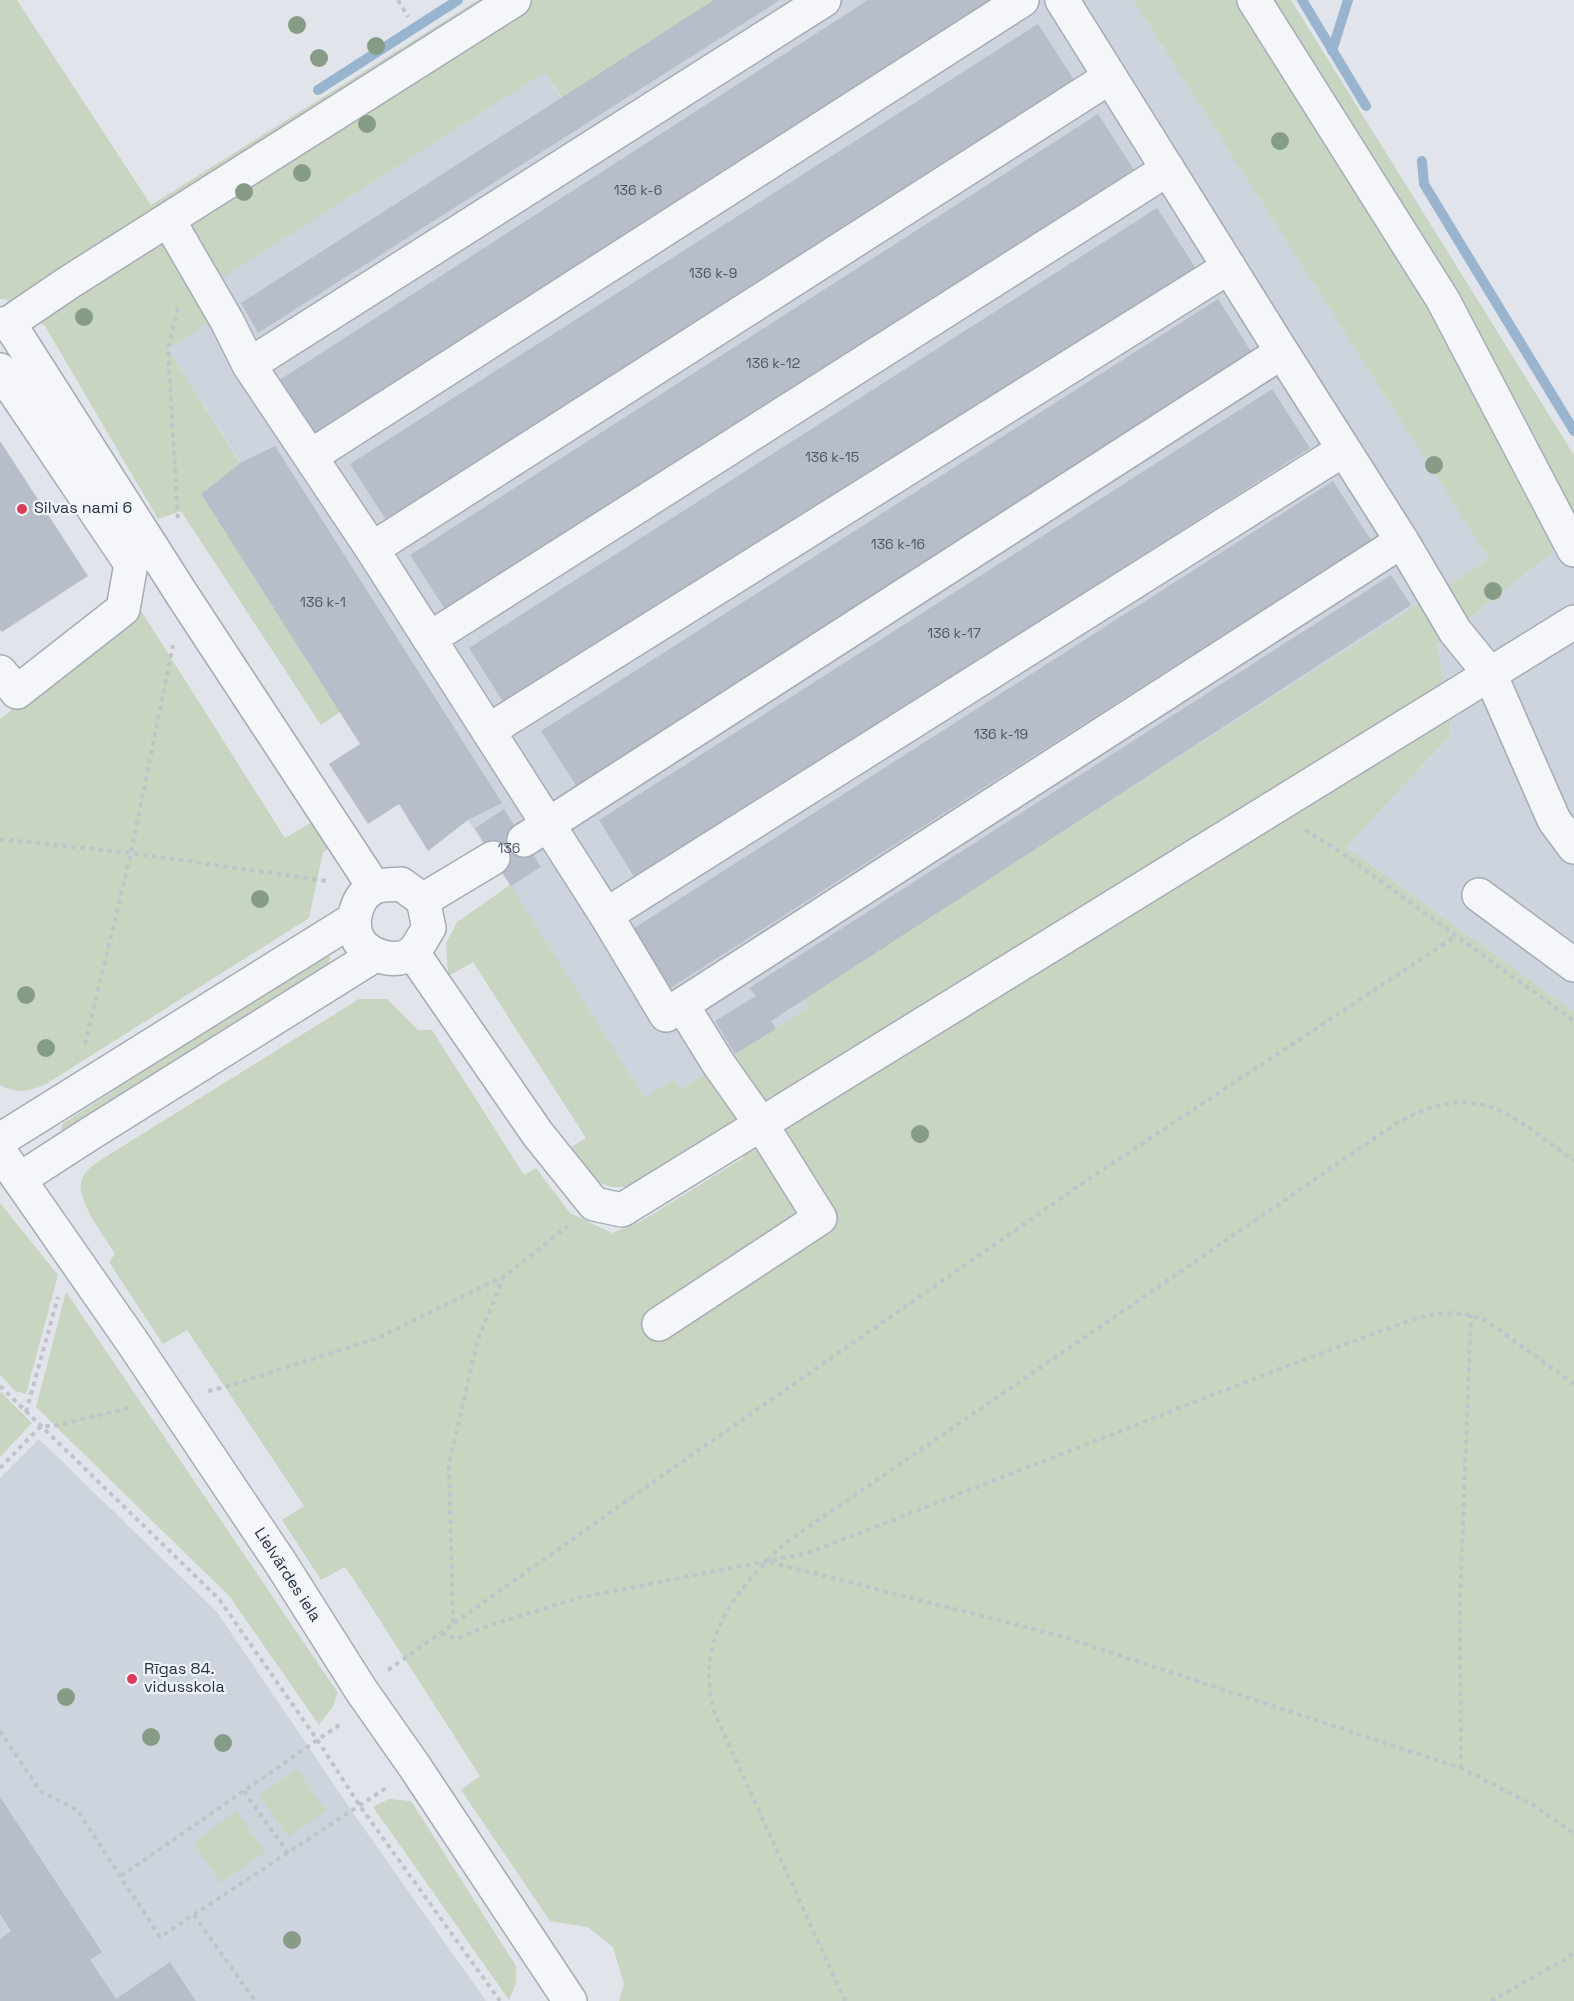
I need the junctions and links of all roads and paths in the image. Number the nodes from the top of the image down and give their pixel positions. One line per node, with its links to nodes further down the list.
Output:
1 (398, 0): 7 (path)
2 (514, 0): 10 (street)
3 (824, 0): 15 (street)
4 (1022, 0): 18 (street)
5 (1062, 0): 8 (street)
6 (1254, 0): 22 (street)
7 (408, 17)
8 (1110, 77): 9 (street); 21 (street)
9 (1168, 169): 12 (street); 25 (street)
10 (169, 220): 11 (street); 13 (street)
11 (191, 259): 15 (street); 19 (path)
12 (1229, 267): 14 (street); 28 (street)
13 (5, 323): 23 (street)
14 (1282, 352): 17 (street); 30 (street)
15 (249, 364): 18 (street)
16 (0, 370): 26 (street)
17 (1343, 450): 20 (street); 38 (street)
18 (311, 456): 21 (street)
19 (179, 526)
20 (1402, 541): 27 (street); 44 (street)
21 (372, 549): 25 (street)
22 (1574, 550)
23 (183, 596): 33 (path); 35 (street)
24 (1574, 622): 27 (street)
25 (429, 639): 28 (street)
26 (0, 672)
27 (1490, 674): 29 (street); 32 (street)
28 (488, 731): 30 (street)
29 (1272, 808): 40 (path); 47 (street)
30 (535, 832): 38 (street)
31 (0, 839): 33 (path)
32 (1574, 847)
33 (131, 853): 35 (path); 46 (path)
34 (493, 858): 37 (street)
35 (374, 887): 37 (street); 39 (street)
36 (1479, 895): 43 (street)
37 (423, 900): 41 (street)
38 (606, 915): 44 (street)
39 (354, 920): 42 (street); 46 (street)
40 (1456, 936): 45 (path); 62 (path)
41 (413, 952): 42 (street); 52 (street)
42 (375, 955): 51 (street)
43 (1574, 965)
44 (682, 1005): 47 (street)
45 (1574, 1021)
46 (73, 1095): 48 (street)
47 (761, 1124): 52 (street); 55 (street)
48 (0, 1140)
49 (0, 1152): 51 (street, Lielvārdes iela)
50 (1574, 1161): 61 (path)
51 (20, 1179): 58 (street, Lielvārdes iela)
52 (594, 1204): 53 (path)
53 (505, 1276): 58 (path); 62 (path)
54 (1471, 1315): 56 (path); 61 (path); 68 (path)
55 (659, 1324)
56 (1574, 1384)
57 (0, 1386): 59 (path)
58 (170, 1399): 59 (path); 64 (street, Lielvārdes iela)
59 (41, 1426): 60 (path); 70 (path)
60 (0, 1467)
61 (766, 1561): 63 (path); 68 (path); 79 (path)
62 (453, 1624): 63 (path)
63 (441, 1633): 64 (path)
64 (361, 1690): 67 (street, Lielvārdes iela)
65 (0, 1731): 73 (path)
66 (309, 1746): 69 (path)
67 (415, 1767): 70 (path); 76 (street, Lielvārdes iela)
68 (1461, 1767): 71 (path)
69 (244, 1791): 72 (path); 73 (path)
70 (360, 1806): 72 (path); 78 (path)
71 (1574, 1833)
72 (288, 1853): 74 (path)
73 (121, 1876): 74 (path)
74 (194, 1915): 77 (path)
75 (1574, 1951): 80 (path)
76 (560, 1997)
77 (255, 2001)
78 (500, 2001)
79 (845, 2001)
80 (1491, 2001)

